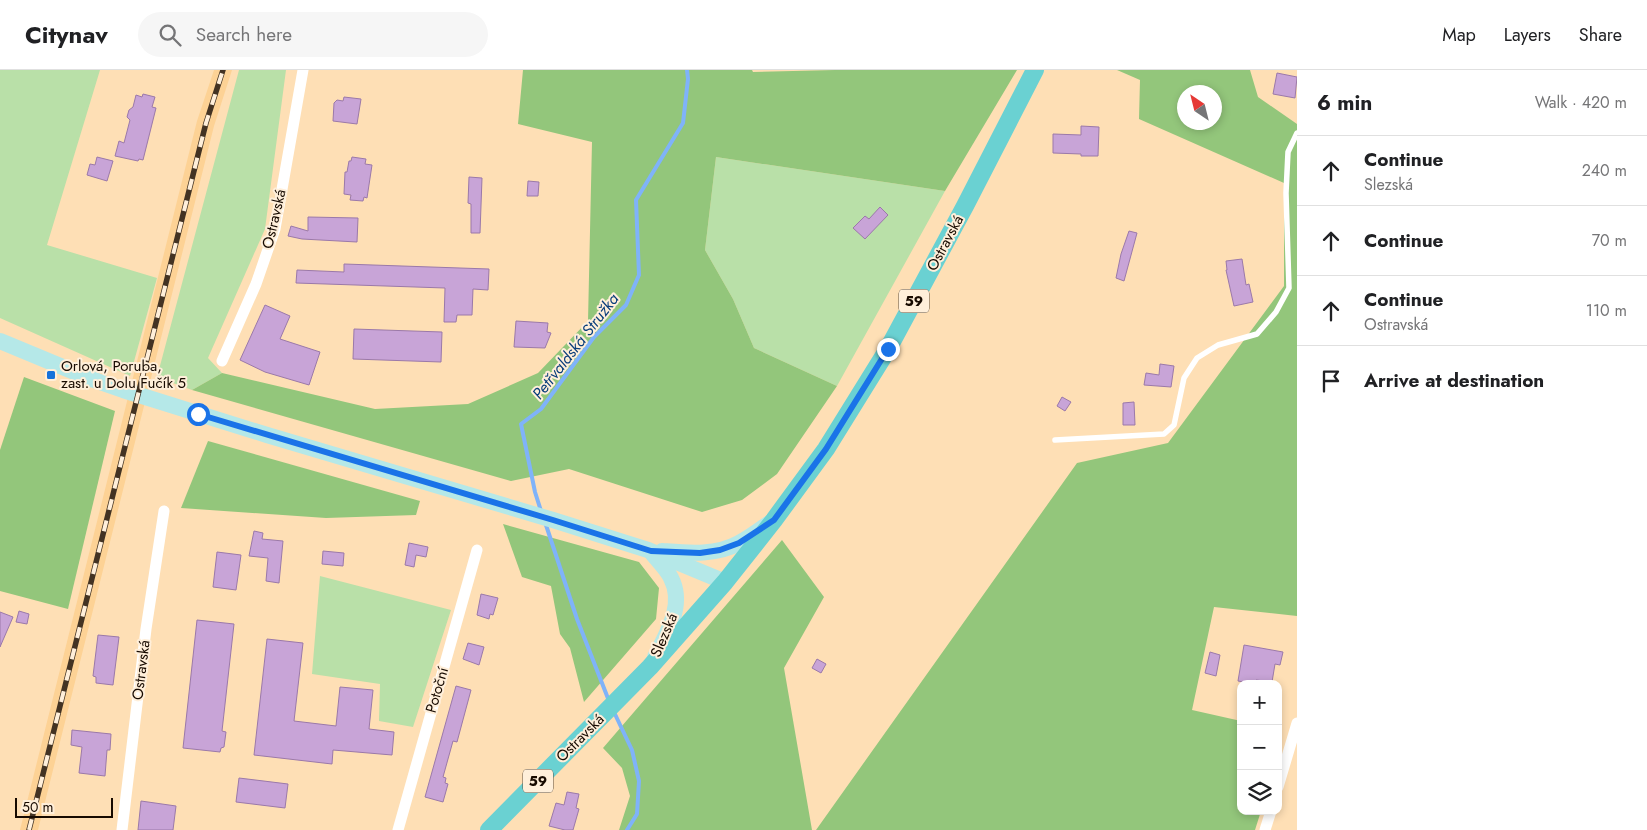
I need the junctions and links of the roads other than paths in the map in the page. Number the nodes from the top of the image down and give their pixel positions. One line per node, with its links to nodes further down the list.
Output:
1 (303, 70): 5 (street, Ostravská)
2 (1035, 70): 8 (main road, Ostravská / 59)
3 (1297, 133): 6 (lane)
4 (0, 341): 10 (main road)
5 (222, 361)
6 (1055, 440)
7 (164, 511): 16 (street, Ostravská)
8 (774, 520): 10 (main road); 11 (main road, Ostravská / 59)
9 (477, 550): 17 (street, Potoční)
10 (651, 551): 11 (main road); 12 (main road, Slezská)
11 (725, 582): 12 (main road, 59)
12 (650, 667): 18 (main road, Ostravská / 59)
13 (1297, 723): 14 (street)
14 (1282, 774)
15 (1270, 815): 19 (street)
16 (122, 830)
17 (398, 830)
18 (489, 830)
19 (1265, 830)

